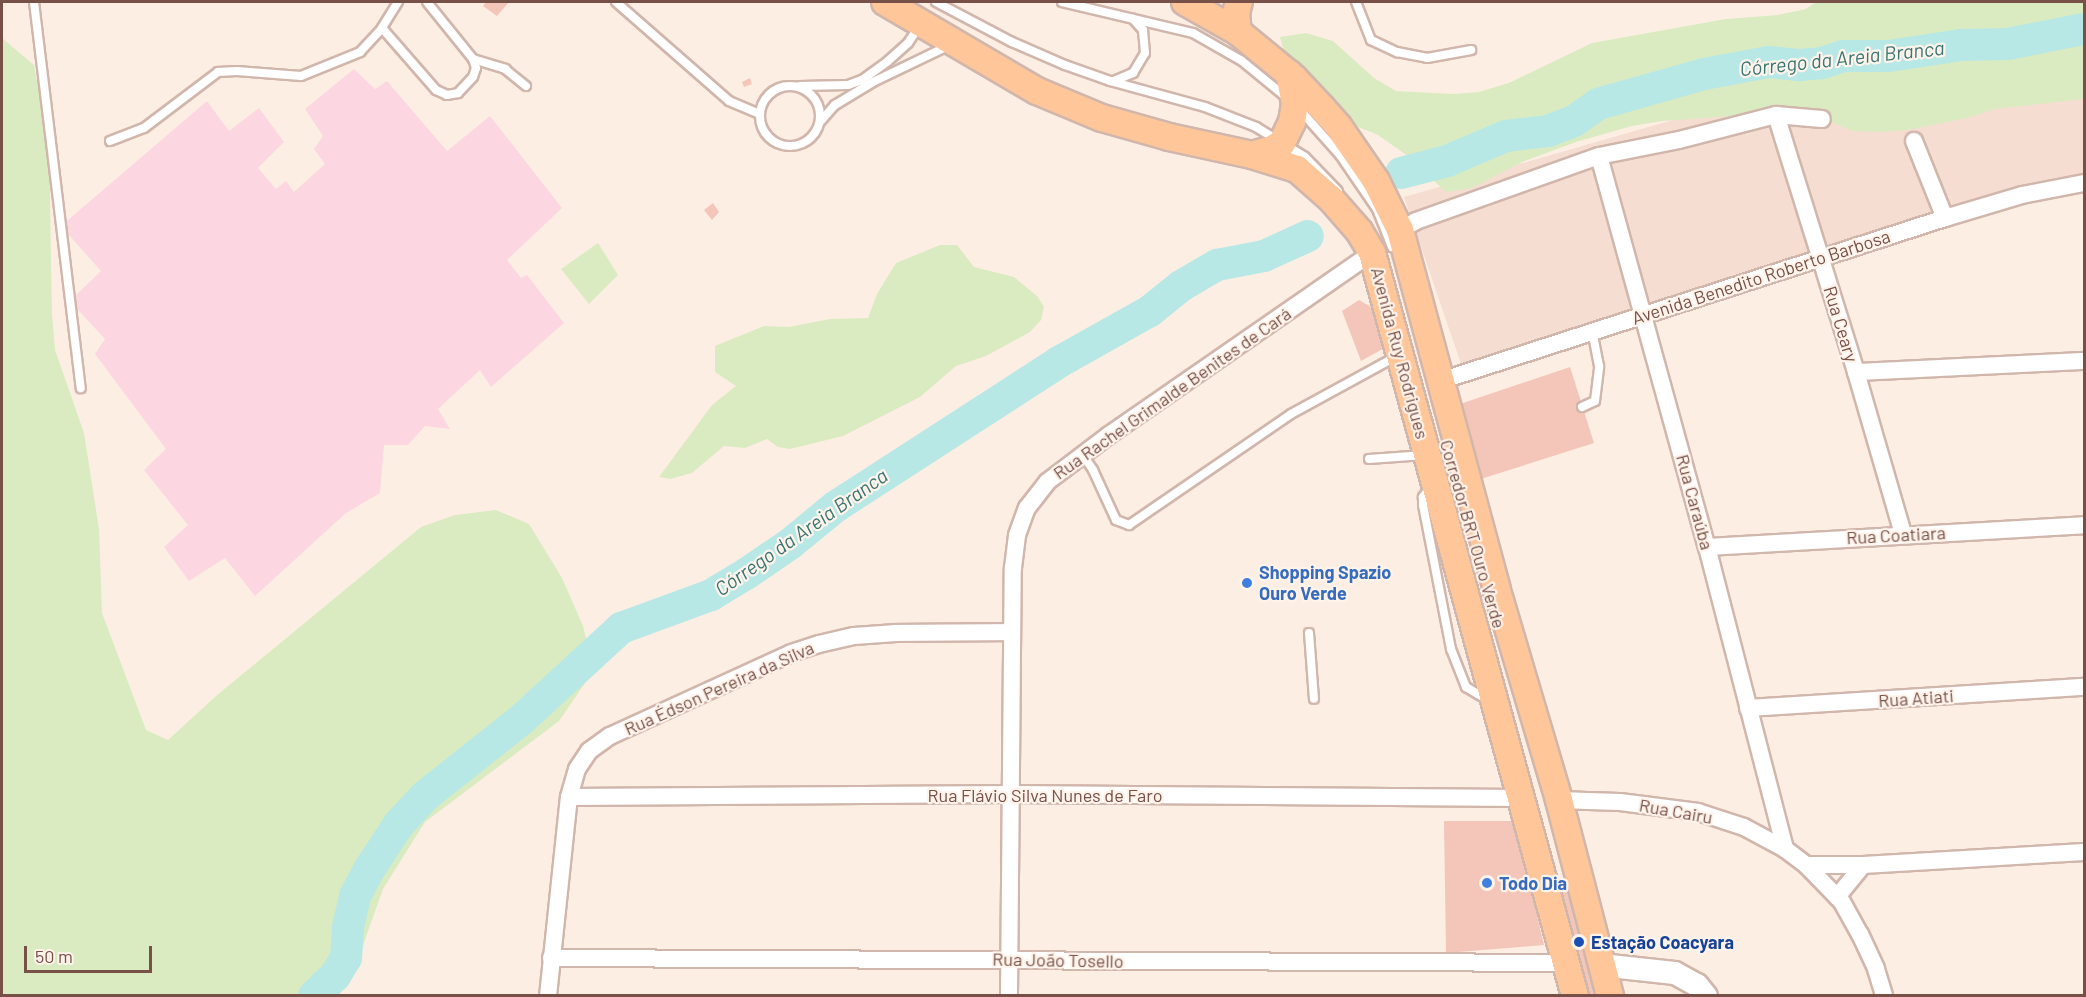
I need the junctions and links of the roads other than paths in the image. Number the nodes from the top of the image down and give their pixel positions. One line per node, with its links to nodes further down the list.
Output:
1 (34, 2): 44 (lane)
2 (398, 2): 13 (lane)
3 (427, 2): 17 (lane)
4 (616, 2): 23 (lane)
5 (885, 2): 12 (main road, Avenida Ruy Rodrigues)
6 (936, 2): 19 (lane)
7 (1062, 2): 11 (lane)
8 (1185, 2): 14 (main road, Avenida Ruy Rodrigues)
9 (1239, 2): 14 (main road)
10 (1356, 2): 16 (lane)
11 (1133, 18): 19 (lane); 22 (lane)
12 (921, 23): 15 (main road, Avenida Ruy Rodrigues); 20 (lane)
13 (382, 28): 17 (lane); 27 (lane)
14 (1238, 32): 18 (main road, Avenida Ruy Rodrigues)
15 (954, 43): 26 (lane); 30 (main road, Avenida Ruy Rodrigues)
16 (1471, 50)
17 (473, 60): 21 (lane)
18 (1289, 74): 22 (main road); 36 (main road, Avenida Ruy Rodrigues)
19 (1110, 81): 29 (lane)
20 (796, 85): 23 (lane); 26 (lane)
21 (526, 86)
22 (1295, 104): 29 (main road); 36 (lane)
23 (759, 114): 26 (lane)
24 (1776, 115): 25 (street, Rua Rachel Grimalde Benites de Cará); 31 (street, Rua Rachel Grimalde Benites de Cará); 37 (street, Rua Ceary)
25 (1822, 119)
26 (820, 122)
27 (110, 141)
28 (1914, 141): 34 (street)
29 (1282, 143): 30 (main road); 33 (lane)
30 (1252, 155): 36 (main road, Avenida Ruy Rodrigues)
31 (1599, 156): 36 (street, Rua Rachel Grimalde Benites de Cará); 38 (street, Rua Caraúba)
32 (2085, 183): 34 (street, Avenida Benedito Roberto Barbosa)
33 (1345, 198)
34 (1945, 218): 37 (street, Avenida Benedito Roberto Barbosa)
35 (1365, 222): 36 (lane)
36 (1388, 250): 40 (main road, Avenida Ruy Rodrigues); 43 (main road, Avenida Ruy Rodrigues); 46 (street, Rua Rachel Grimalde Benites de Cará)
37 (1821, 257): 38 (street, Avenida Benedito Roberto Barbosa); 42 (street, Rua Ceary)
38 (1644, 314): 39 (street, Avenida Benedito Roberto Barbosa); 51 (street, Rua Caraúba)
39 (1593, 331): 43 (street, Avenida Benedito Roberto Barbosa); 45 (lane)
40 (1401, 354): 46 (lane); 47 (main road, Avenida Ruy Rodrigues)
41 (2085, 361): 42 (street)
42 (1856, 372): 50 (street, Rua Ceary)
43 (1435, 379): 57 (lane, Corredor BRT Ouro Verde); 61 (main road, Avenida Ruy Rodrigues)
44 (81, 388)
45 (1582, 407)
46 (1083, 455): 52 (street, Rua Rachel Grimalde Benites de Cará)
47 (1427, 455): 48 (lane); 60 (main road, Avenida Ruy Rodrigues)
48 (1369, 459)
49 (2085, 525): 50 (street, Rua Coatiara)
50 (1903, 534): 51 (street, Rua Coatiara)
51 (1707, 547): 56 (street, Rua Caraúba)
52 (1011, 632): 58 (street, Rua Rachel Grimalde Benites de Cará); 59 (street, Rua Édson Pereira da Silva)
53 (1310, 633): 55 (lane)
54 (2085, 687): 56 (street, Rua Atiati)
55 (1314, 699)
56 (1748, 708): 63 (street, Rua Caraúba)
57 (1534, 753)
58 (1011, 794): 59 (street, Rua Flávio Silva Nunes de Faro); 60 (street, Rua Flávio Silva Nunes de Faro); 69 (street, Rua Rachel Grimalde Benites de Cará)
59 (569, 797): 68 (street, Rua Édson Pereira da Silva)
60 (1521, 798): 61 (main road); 70 (main road, Avenida Ruy Rodrigues)
61 (1559, 800): 63 (street, Rua Cairu); 71 (main road, Avenida Ruy Rodrigues)
62 (1557, 832): 76 (lane)
63 (1785, 849): 65 (street, Rua Cairu)
64 (2085, 852): 66 (street)
65 (1806, 865): 66 (street); 67 (street, Rua Cairu)
66 (1863, 865): 67 (street)
67 (1837, 897): 79 (street, Rua Cairu)
68 (551, 958): 69 (street, Rua João Tosello); 72 (street, Rua Édson Pereira da Silva)
69 (1009, 959): 70 (street, Rua João Tosello); 73 (street, Rua Rachel Grimalde Benites de Cará)
70 (1571, 962): 74 (main road, Avenida Ruy Rodrigues); 75 (lane)
71 (1601, 965): 77 (main road, Avenida Ruy Rodrigues); 78 (street)
72 (548, 996)
73 (1009, 996)
74 (1575, 996)
75 (1585, 996)
76 (1603, 996)
77 (1610, 996)
78 (1706, 996)
79 (1884, 996)

